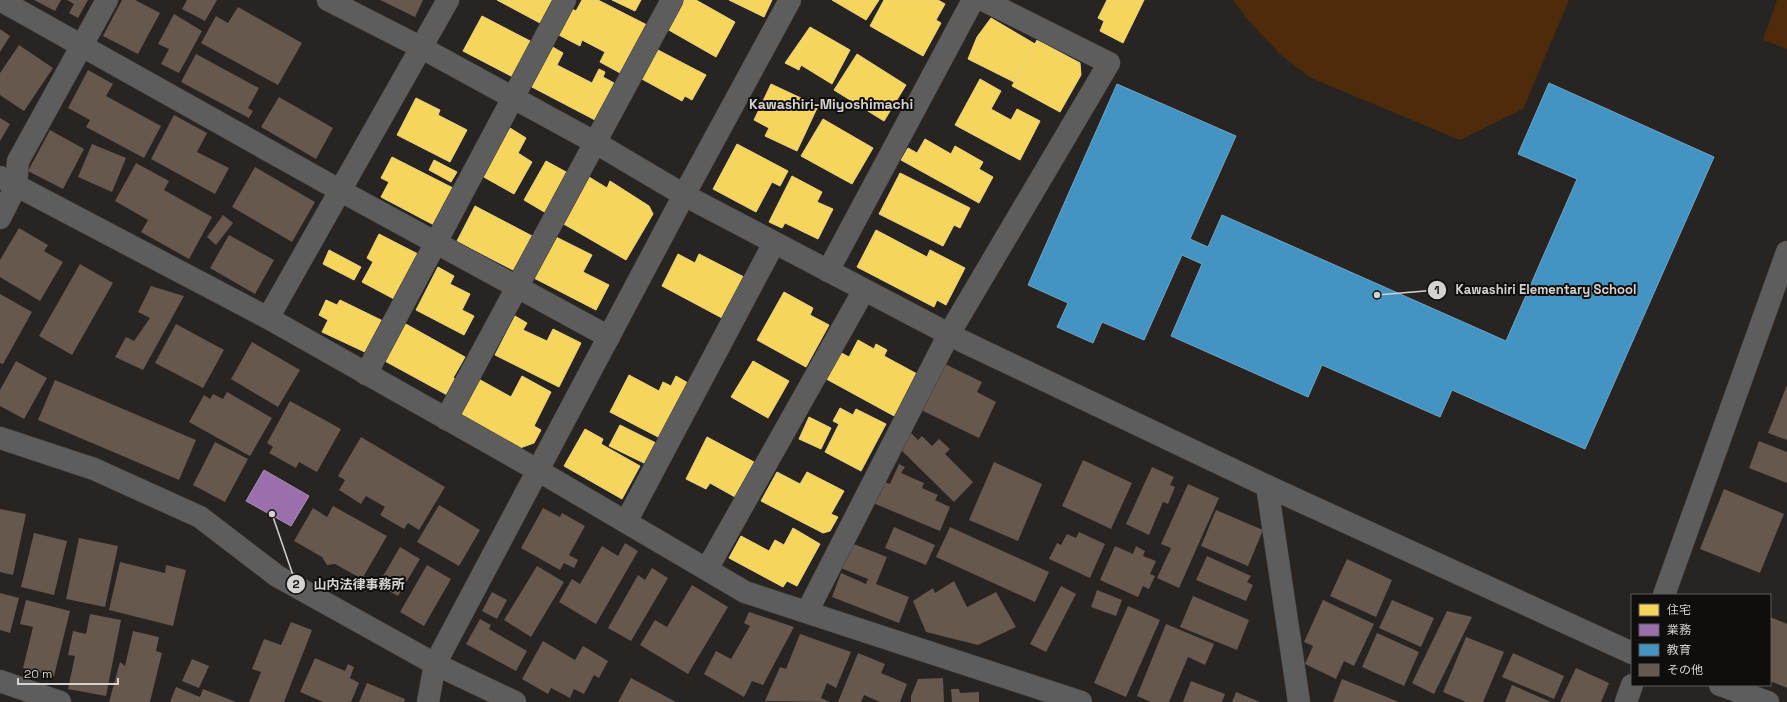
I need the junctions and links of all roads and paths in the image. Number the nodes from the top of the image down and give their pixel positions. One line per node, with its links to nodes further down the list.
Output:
1 (0, 0): 10 (street)
2 (106, 0): 10 (street)
3 (328, 0): 11 (street)
4 (448, 0): 11 (street)
5 (565, 0): 12 (street)
6 (672, 0): 13 (street)
7 (790, 0): 16 (street)
8 (973, 0): 21 (street)
9 (983, 0): 25 (street)
10 (81, 47): 14 (street); 15 (street)
11 (422, 48): 12 (street); 15 (street)
12 (512, 98): 13 (street); 18 (street)
13 (596, 143): 16 (street); 22 (street)
14 (8, 181): 17 (street); 24 (street)
15 (341, 191): 18 (street); 24 (street)
16 (684, 195): 19 (street); 26 (street)
17 (0, 218)
18 (436, 242): 22 (street); 27 (street)
19 (774, 242): 21 (street); 32 (street)
20 (1787, 252): 34 (street)
21 (828, 271): 23 (street)
22 (517, 288): 26 (street); 28 (street)
23 (864, 290): 25 (street); 33 (street)
24 (268, 318): 27 (street)
25 (949, 334): 31 (street); 35 (street)
26 (609, 338): 30 (street)
27 (366, 374): 28 (street)
28 (446, 419): 30 (street)
29 (0, 438): 37 (street)
30 (539, 471): 32 (street); 37 (street)
31 (1267, 486): 36 (street); 45 (street)
32 (626, 522): 33 (street)
33 (707, 569): 35 (street)
34 (1664, 594)
35 (807, 612): 41 (street)
36 (1631, 653)
37 (435, 664): 43 (street); 44 (street)
38 (0, 680): 42 (street)
39 (1632, 686): 46 (street)
40 (1723, 686): 47 (street)
41 (1067, 700)
42 (60, 702)
43 (428, 702)
44 (515, 702)
45 (1299, 702)
46 (1626, 702)
47 (1768, 702)

